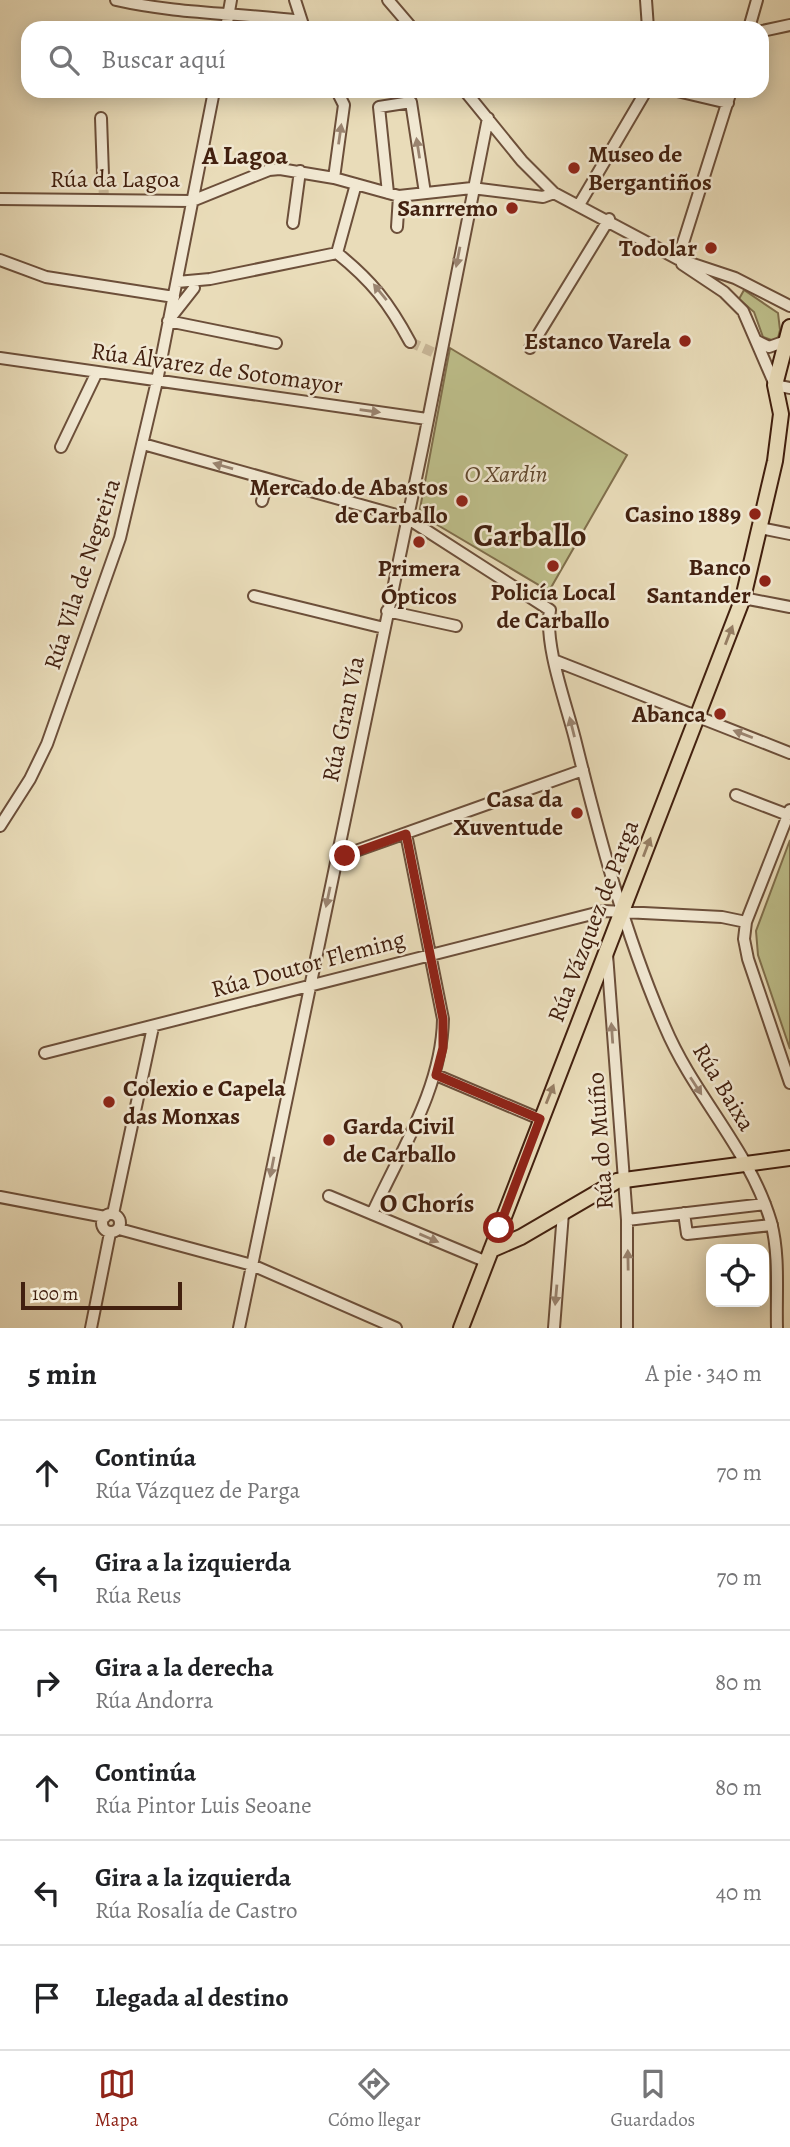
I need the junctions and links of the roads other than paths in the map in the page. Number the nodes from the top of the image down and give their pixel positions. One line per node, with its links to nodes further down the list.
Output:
1 (116, 0): 7 (street)
2 (231, 0): 7 (street)
3 (295, 0): 10 (street)
4 (388, 0): 11 (street)
5 (646, 0): 12 (street)
6 (757, 0): 13 (street)
7 (229, 13): 8 (street); 9 (street)
8 (227, 21)
9 (282, 21)
10 (301, 21)
11 (406, 21)
12 (648, 21)
13 (751, 21)
14 (790, 25): 15 (street)
15 (769, 30)
16 (213, 98): 34 (street, Rúa Vila de Negreira)
17 (340, 98): 27 (street, one-way to 17)
18 (472, 98): 24 (street)
19 (642, 98): 35 (street)
20 (707, 98): 22 (street)
21 (729, 98): 22 (street)
22 (728, 103): 40 (street)
23 (101, 118): 26 (street)
24 (488, 118): 29 (street, Rúa Gran Vía); 31 (street)
25 (300, 172): 27 (street, Rúa da Lagoa); 34 (street, Rúa da Lagoa); 37 (street)
26 (103, 175)
27 (334, 178): 28 (street, Rúa da Lagoa)
28 (356, 184): 32 (street, Rúa da Lagoa); 39 (street)
29 (472, 188): 30 (street, Rúa da Lagoa); 31 (street, Rúa da Lagoa); 61 (street, Rúa Gran Vía, one-way to 61)
30 (425, 193): 32 (street, Rúa da Lagoa); 32 (street, one-way to 32)
31 (554, 193): 35 (street)
32 (393, 195): 38 (street)
33 (0, 199): 34 (street, Rúa da Lagoa)
34 (192, 201): 42 (street, Rúa Vila de Negreira)
35 (579, 205): 36 (street)
36 (609, 219): 40 (street); 55 (street)
37 (293, 223)
38 (397, 227)
39 (337, 253): 44 (street); 53 (street, one-way to 39)
40 (678, 259): 43 (street); 46 (street)
41 (0, 260): 45 (street)
42 (180, 262): 44 (street); 45 (street, Rúa Vila de Negreira)
43 (735, 278): 46 (street); 47 (street)
44 (202, 282): 45 (street); 48 (street, Rúa Vila de Negreira)
45 (175, 289): 49 (street, Rúa Vila de Negreira)
46 (724, 292): 52 (street)
47 (790, 306)
48 (177, 310): 49 (street, Rúa Vila de Negreira); 50 (street)
49 (168, 321): 50 (street); 58 (street, Rúa Vila de Negreira)
50 (182, 324): 54 (street)
51 (788, 334): 52 (street); 59 (main road)
52 (757, 341): 59 (street)
53 (410, 342)
54 (276, 343)
55 (530, 348)
56 (0, 358): 57 (street, Rúa Álvarez de Sotomayor)
57 (97, 372): 58 (street, Rúa Álvarez de Sotomayor); 63 (street)
58 (157, 381): 61 (street, Rúa Álvarez de Sotomayor, one-way to 61); 62 (street, Rúa Vila de Negreira)
59 (775, 384): 60 (street); 67 (main road, Rúa Vázquez de Parga)
60 (790, 388)
61 (427, 419): 66 (street, Rúa Gran Vía)
62 (143, 444): 64 (street, one-way to 62); 81 (street, Rúa Vila de Negreira)
63 (61, 447)
64 (268, 479): 65 (street); 66 (street)
65 (262, 501)
66 (407, 518): 72 (street, Rúa Gran Vía); 75 (street, Rúa Baixa)
67 (760, 528): 68 (street); 70 (main road, Rúa Vázquez de Parga)
68 (790, 534)
69 (254, 596): 74 (street)
70 (743, 598): 71 (street); 76 (main road, Rúa Vázquez de Parga, one-way to 70)
71 (790, 607)
72 (387, 611): 73 (street); 74 (street, Rúa Gran Vía)
73 (456, 626)
74 (384, 628): 83 (street, Rúa Gran Vía)
75 (556, 661): 76 (street); 78 (street, Rúa Baixa, one-way to 75)
76 (697, 716): 77 (street, one-way to 76); 84 (main road, Rúa Vázquez de Parga, one-way to 76)
77 (790, 753)
78 (583, 770): 82 (street); 84 (street, Rúa Baixa)
79 (736, 794): 80 (street)
80 (789, 813): 85 (street)
81 (0, 826)
82 (406, 834): 83 (street); 87 (street)
83 (336, 858): 88 (street, Rúa Gran Vía, one-way to 88)
84 (623, 911): 85 (street, Rúa Doutor Fleming); 86 (main road, Rúa Vázquez de Parga); 87 (street, Rúa Doutor Fleming); 95 (street, Rúa Baixa, one-way to 95)
85 (746, 922): 92 (street)
86 (607, 952): 93 (main road, Rúa Vázquez de Parga, one-way to 86); 96 (street, Rúa do Muíño, one-way to 86)
87 (430, 954): 88 (street, Rúa Doutor Fleming); 91 (street)
88 (310, 984): 89 (street, Rúa Doutor Fleming); 108 (street, Rúa Gran Vía, one-way to 108)
89 (153, 1027): 90 (street, Rúa Doutor Fleming); 103 (street)
90 (45, 1053)
91 (436, 1075): 93 (street); 102 (street)
92 (790, 1083)
93 (540, 1119): 107 (main road, Rúa Vázquez de Parga)
94 (790, 1158): 95 (main road)
95 (747, 1165): 96 (main road); 99 (street, Rúa Baixa)
96 (623, 1180): 100 (main road); 104 (street, Rúa do Muíño)
97 (329, 1196): 102 (street)
98 (0, 1197): 103 (street)
99 (765, 1204): 101 (street); 105 (street, Rúa Baixa)
100 (563, 1213): 107 (main road); 116 (street, one-way to 116)
101 (684, 1213): 104 (street); 105 (street)
102 (372, 1214): 107 (street, one-way to 107)
103 (109, 1216): 106 (street)
104 (627, 1220): 117 (street, Rúa do Muíño, one-way to 104)
105 (772, 1225): 118 (street, Rúa Baixa)
106 (115, 1231): 108 (street); 111 (street)
107 (495, 1247): 109 (main road, Rúa Vázquez de Parga); 109 (main road)
108 (252, 1265): 110 (street); 112 (street, Rúa Gran Vía)
109 (477, 1286): 115 (main road, Rúa Vázquez de Parga)
110 (369, 1315): 113 (street); 114 (street)
111 (90, 1328)
112 (239, 1328)
113 (364, 1328)
114 (396, 1328)
115 (461, 1328)
116 (554, 1328)
117 (626, 1328)
118 (777, 1328)

